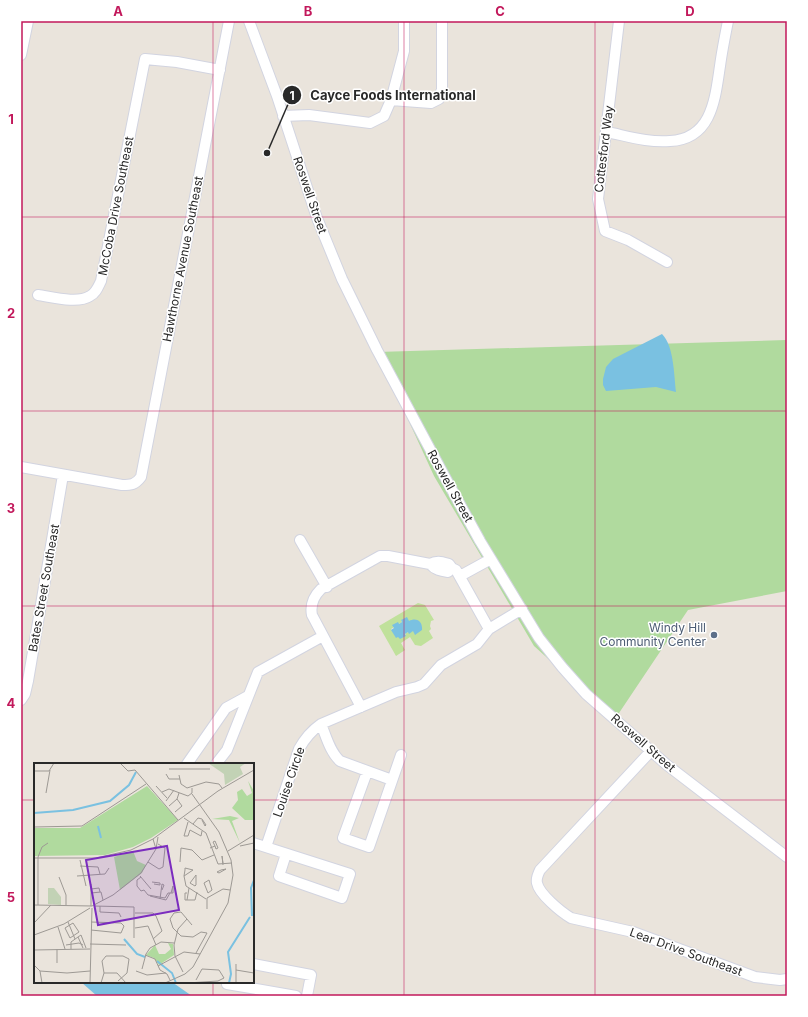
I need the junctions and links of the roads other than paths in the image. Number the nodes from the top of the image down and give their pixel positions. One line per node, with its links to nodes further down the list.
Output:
1 (28, 21): 8 (street)
2 (249, 21): 11 (street, Roswell Street)
3 (404, 21): 10 (street)
4 (442, 21): 10 (street)
5 (619, 21): 12 (street, Cottesford Way)
6 (728, 21): 12 (street)
7 (230, 23): 9 (street, Hawthorne Avenue Southeast)
8 (21, 55)
9 (220, 70): 14 (street, McCoba Drive Southeast); 16 (street, Hawthorne Avenue Southeast)
10 (391, 100): 11 (street)
11 (283, 116): 18 (street, Roswell Street)
12 (607, 132): 13 (street, Cottesford Way)
13 (666, 262)
14 (38, 295)
15 (21, 468): 16 (street)
16 (63, 475): 25 (street, Bates Street Southeast)
17 (300, 540): 20 (street)
18 (491, 559): 19 (street); 21 (street, Roswell Street)
19 (460, 576): 20 (street); 22 (street)
20 (327, 586): 23 (street)
21 (522, 609): 22 (street, Louise Circle); 28 (street, Roswell Street)
22 (489, 629): 26 (street, Louise Circle)
23 (323, 636): 24 (street); 26 (street)
24 (248, 696): 30 (street); 31 (street)
25 (21, 700)
26 (361, 707): 27 (street, Louise Circle)
27 (321, 724): 32 (street); 35 (street, Louise Circle)
28 (651, 751): 37 (street, Roswell Street); 39 (street, Lear Drive Southeast)
29 (401, 754): 33 (street)
30 (188, 763)
31 (217, 763)
32 (367, 772): 33 (street); 33 (street)
33 (392, 780)
34 (254, 843): 35 (street)
35 (266, 847): 36 (street)
36 (286, 854): 36 (street)
37 (787, 857)
38 (254, 964): 42 (street)
39 (787, 979)
40 (227, 983): 41 (street)
41 (296, 996)
42 (308, 996)

